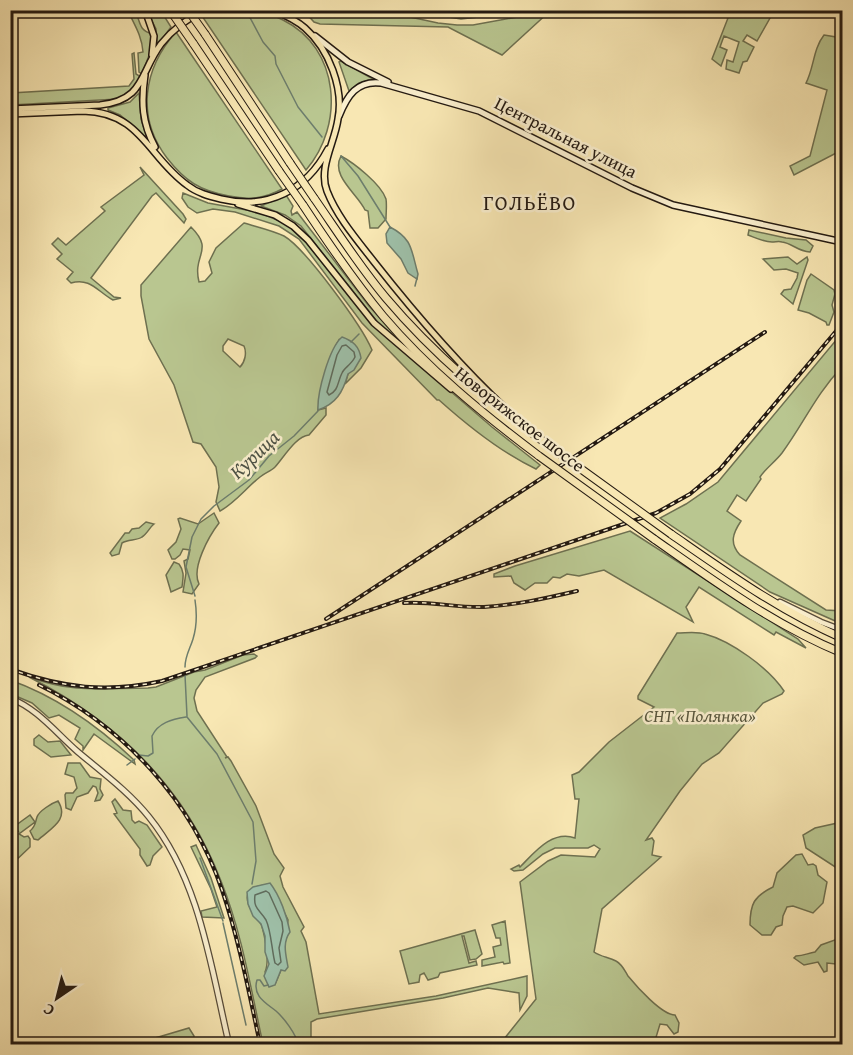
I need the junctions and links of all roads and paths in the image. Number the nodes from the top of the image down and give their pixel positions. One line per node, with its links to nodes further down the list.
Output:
1 (145, 10): 7 (main road)
2 (170, 10): 17 (highway, Новорижское шоссе, bridge)
3 (188, 10): 18 (highway, Новорижское шоссе, bridge)
4 (206, 10): 7 (main road)
5 (273, 10): 6 (main road)
6 (307, 29): 9 (main road); 12 (main road)
7 (150, 63): 8 (main road)
8 (146, 71): 10 (main road); 14 (main road)
9 (399, 87): 12 (main road); 16 (main road, Центральная улица)
10 (10, 109)
11 (10, 114): 14 (main road)
12 (339, 118): 13 (main road)
13 (332, 142): 15 (main road); 18 (main road)
14 (164, 161): 15 (main road)
15 (226, 200): 17 (main road)
16 (843, 242)
17 (483, 413): 22 (highway, Новорижское шоссе, bridge)
18 (534, 434): 19 (highway, Новорижское шоссе, bridge)
19 (738, 580): 20 (street); 21 (highway, Новорижское шоссе)
20 (843, 630)
21 (843, 638)
22 (843, 653)
23 (10, 698): 24 (street)
24 (229, 1044)

